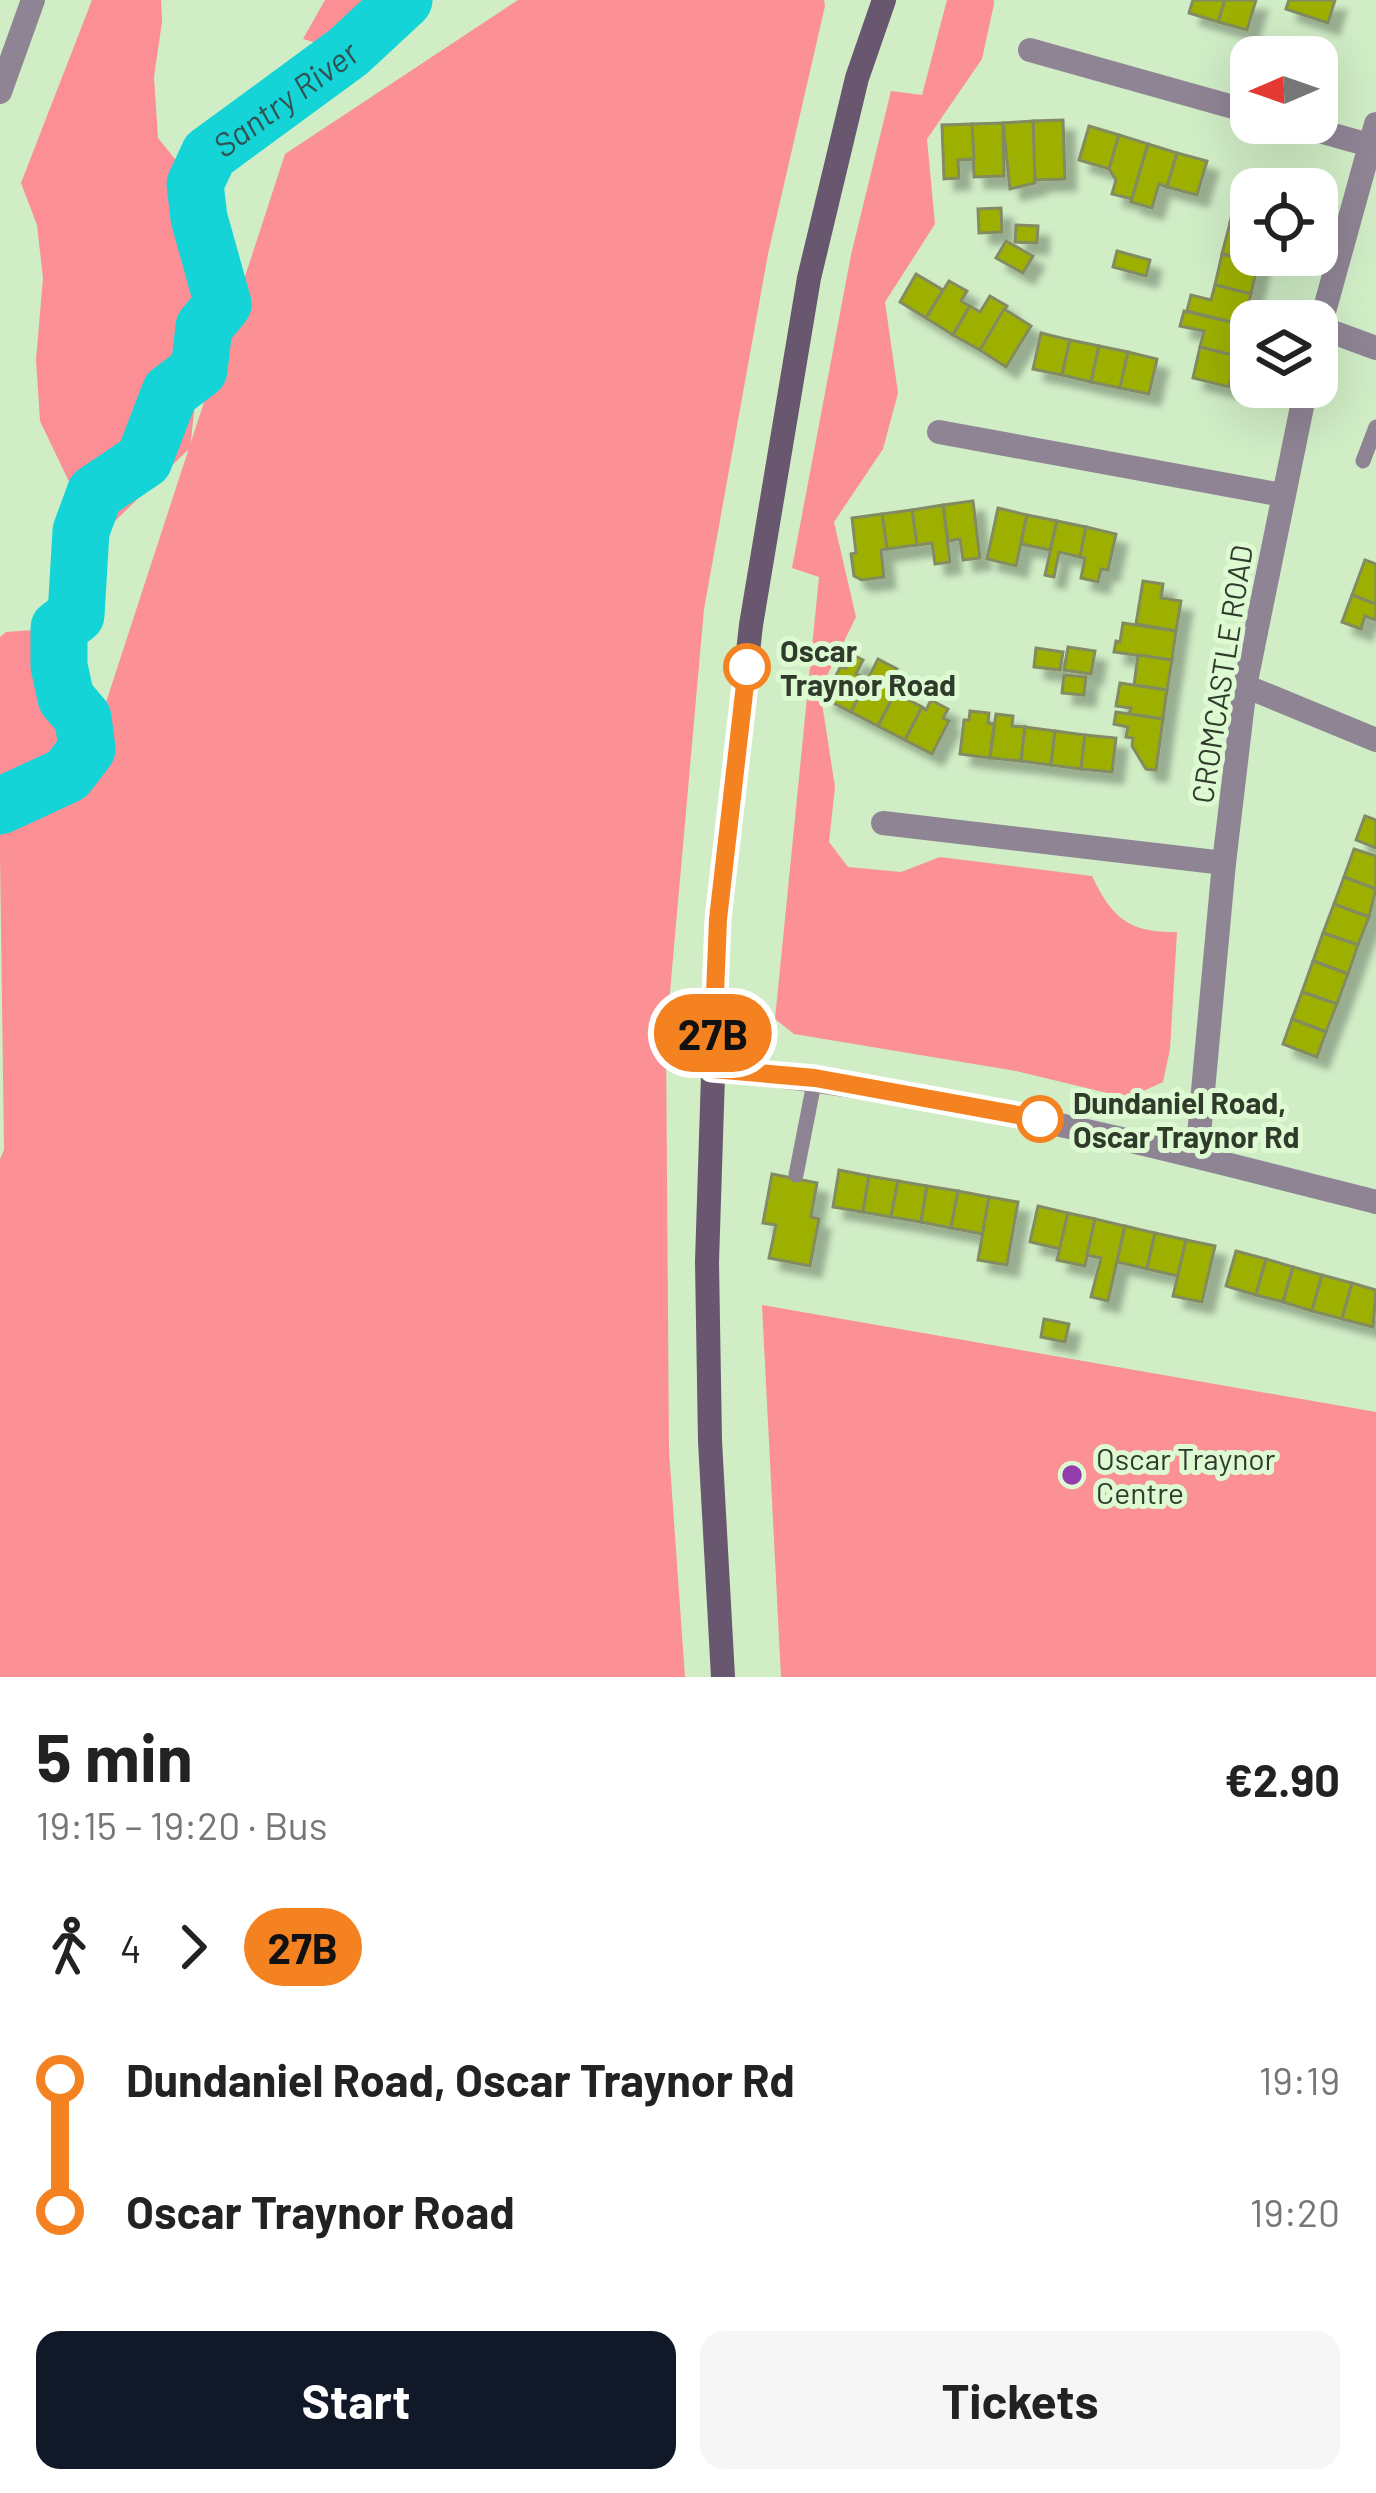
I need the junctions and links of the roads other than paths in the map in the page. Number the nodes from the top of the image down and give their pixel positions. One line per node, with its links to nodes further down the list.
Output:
1 (34, 0): 4 (street)
2 (884, 0): 20 (main road)
3 (1030, 50): 5 (street)
4 (0, 92)
5 (1230, 106)
6 (1338, 129): 7 (street)
7 (1373, 134): 8 (street)
8 (1327, 300)
9 (1338, 338): 10 (street)
10 (1376, 348)
11 (1301, 408): 15 (street, CROMCASTLE ROAD)
12 (1376, 427): 14 (lane)
13 (939, 432): 15 (street)
14 (1363, 461)
15 (1282, 495): 16 (street, CROMCASTLE ROAD)
16 (1245, 686): 17 (street); 19 (street, CROMCASTLE ROAD)
17 (1376, 740)
18 (883, 823): 19 (street)
19 (1224, 863): 22 (street, CROMCASTLE ROAD)
20 (712, 1069): 21 (street); 25 (main road)
21 (815, 1078): 22 (street); 23 (lane)
22 (1197, 1156): 24 (street)
23 (796, 1175)
24 (1376, 1202)
25 (723, 1677)

